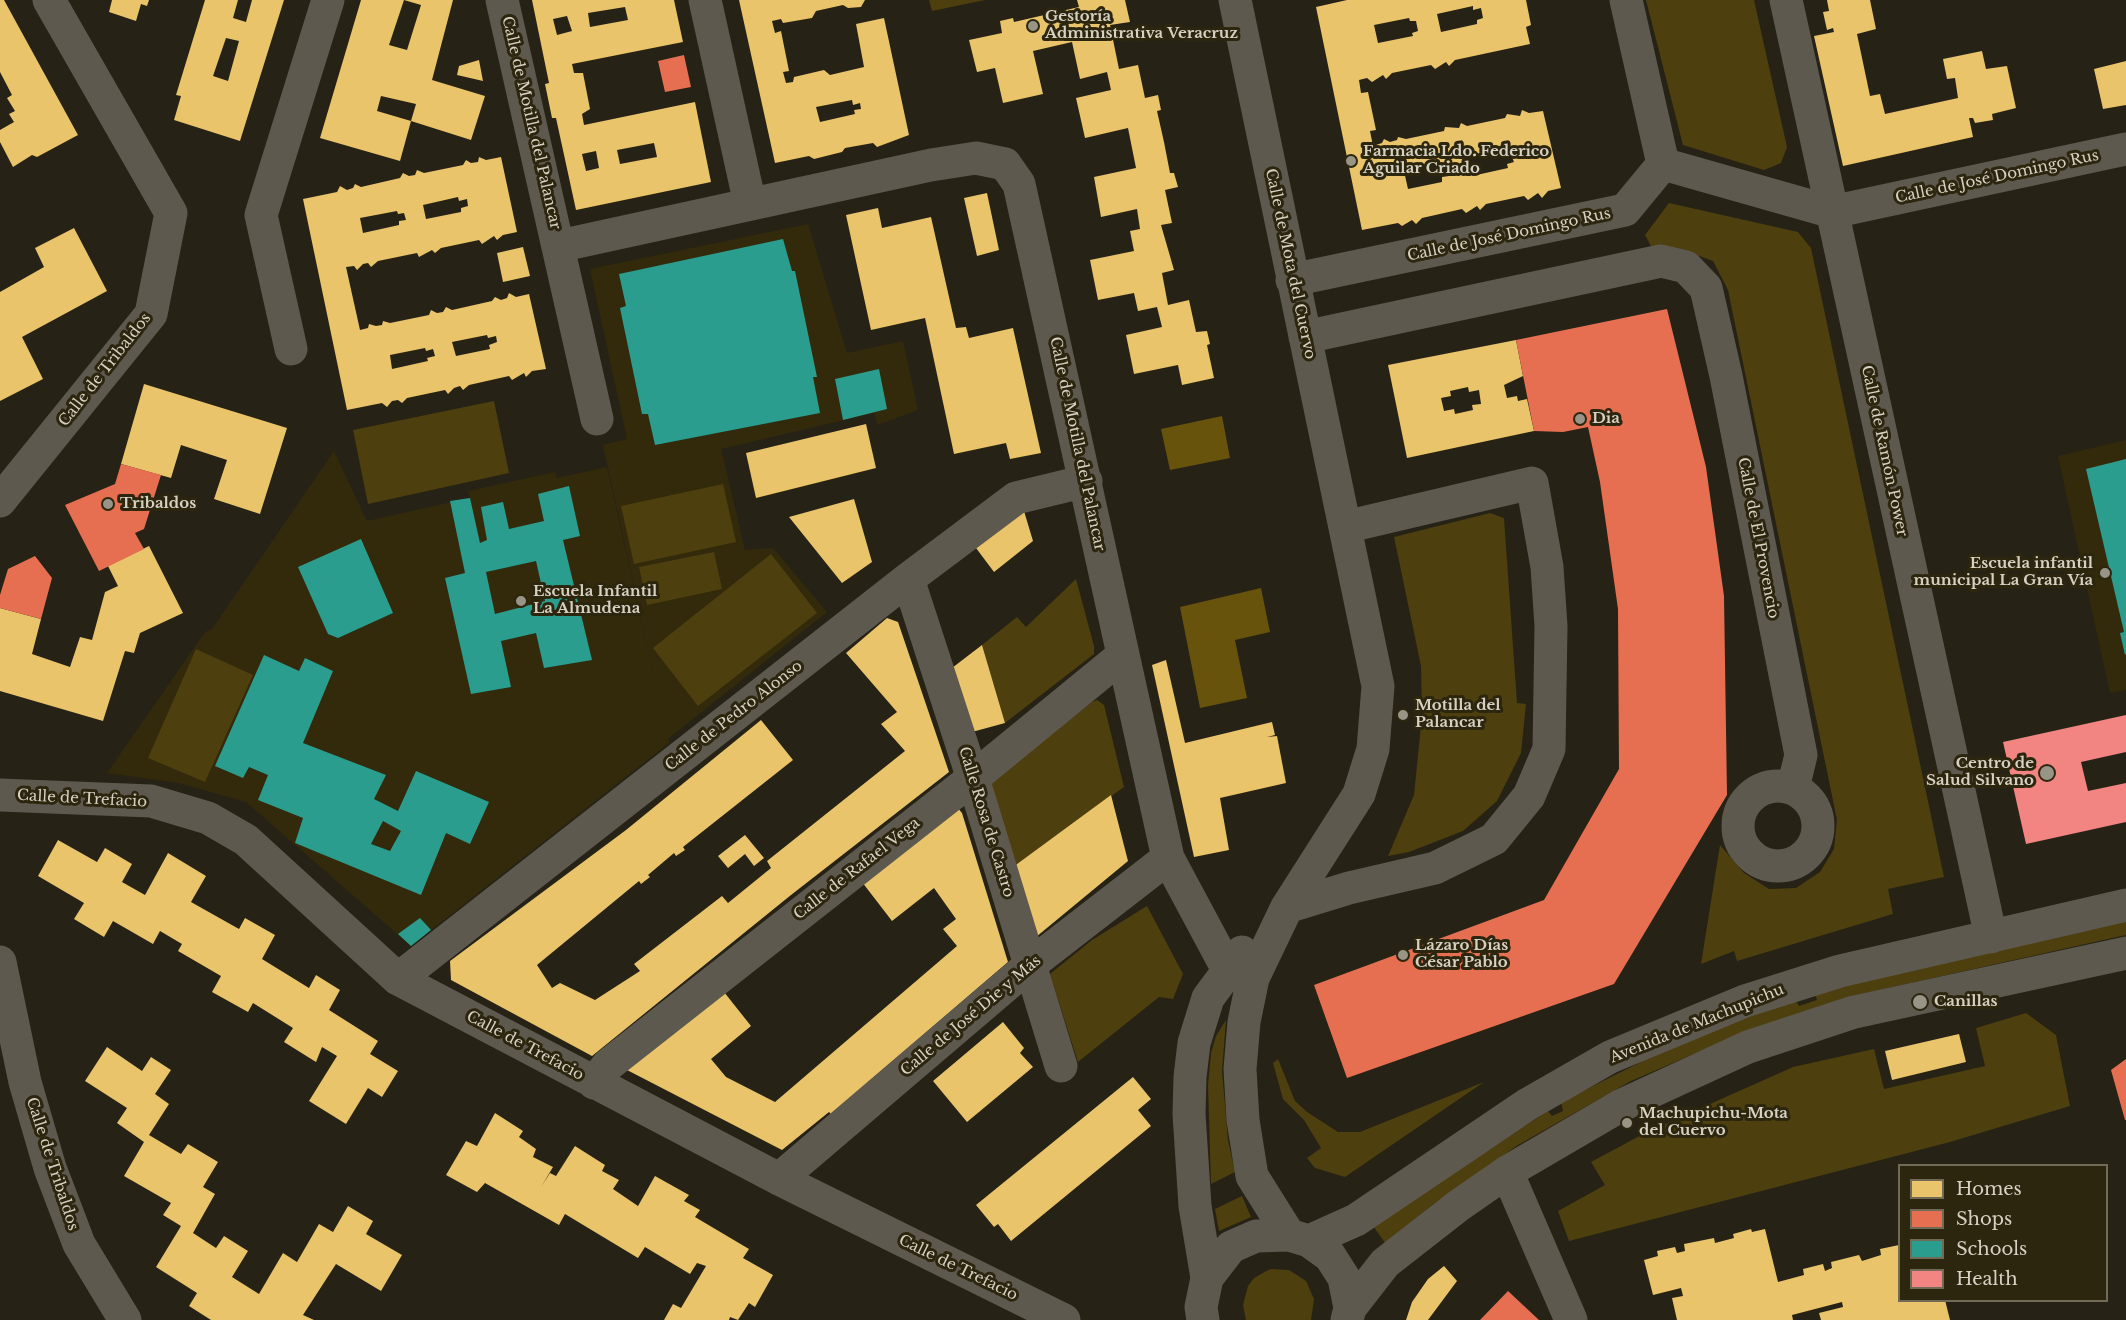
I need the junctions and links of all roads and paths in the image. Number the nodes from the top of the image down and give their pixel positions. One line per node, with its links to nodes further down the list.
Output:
1 (50, 0): 18 (street, Calle de Tribaldos)
2 (328, 0): 15 (street)
3 (502, 0): 12 (street, Calle de Motilla del Palancar)
4 (705, 0): 10 (street)
5 (1236, 0): 13 (street, Calle de Mota del Cuervo)
6 (1626, 0): 9 (street)
7 (1786, 0): 11 (street, Calle de Ramón Power)
8 (2126, 149): 11 (street, Calle de José Domingo Rus)
9 (1663, 165): 11 (street, Calle de José Domingo Rus); 13 (street, Calle de José Domingo Rus)
10 (750, 204): 12 (street, Calle de Motilla del Palancar); 17 (street, Calle de Motilla del Palancar)
11 (1832, 212): 29 (street, Calle de Ramón Power)
12 (559, 246): 16 (street, Calle de Motilla del Palancar)
13 (1292, 280): 14 (street, Calle de Mota del Cuervo)
14 (1305, 337): 19 (street, Calle de Mota del Cuervo); 23 (street, Calle de El Provencio)
15 (291, 349)
16 (597, 419)
17 (1086, 481): 20 (street, Calle de Pedro Alonso); 21 (street, Calle de Motilla del Palancar)
18 (0, 501)
19 (1345, 527): 26 (street, Calle de Mota del Cuervo); 28 (street)
20 (908, 579): 22 (street, Calle Rosa de Castro); 34 (street, Calle de Pedro Alonso)
21 (1122, 656): 22 (street, Calle de Rafael Vega); 25 (street, Calle de Motilla del Palancar)
22 (973, 778): 32 (street, Calle Rosa de Castro); 36 (street, Calle de Rafael Vega)
23 (1792, 788)
24 (0, 795): 34 (street, Calle de Trefacio)
25 (1168, 858): 32 (street, Calle de José Die y Más); 33 (street, Calle de Motilla del Palancar)
26 (1308, 872): 28 (street, Calle de Mota del Cuervo); 33 (street, Calle de Mota del Cuervo)
27 (2126, 905): 29 (street, Avenida de Machupichu)
28 (1287, 907): 39 (street, Calle de Mota del Cuervo)
29 (1991, 937): 39 (street, Avenida de Machupichu)
30 (2126, 953): 37 (street)
31 (0, 962): 42 (street, Calle de Tribaldos)
32 (1030, 965): 35 (street, Calle Rosa de Castro); 38 (street, Calle de José Die y Más)
33 (1228, 970): 40 (street, Calle de Mota del Cuervo)
34 (398, 979): 36 (street, Calle de Trefacio)
35 (1061, 1066)
36 (594, 1083): 38 (street, Calle de Trefacio)
37 (1507, 1172): 41 (street); 44 (street)
38 (779, 1179): 43 (street, Calle de Trefacio)
39 (1299, 1238): 40 (street); 41 (street)
40 (1200, 1306)
41 (1348, 1314)
42 (125, 1320)
43 (1064, 1320)
44 (1571, 1320)

